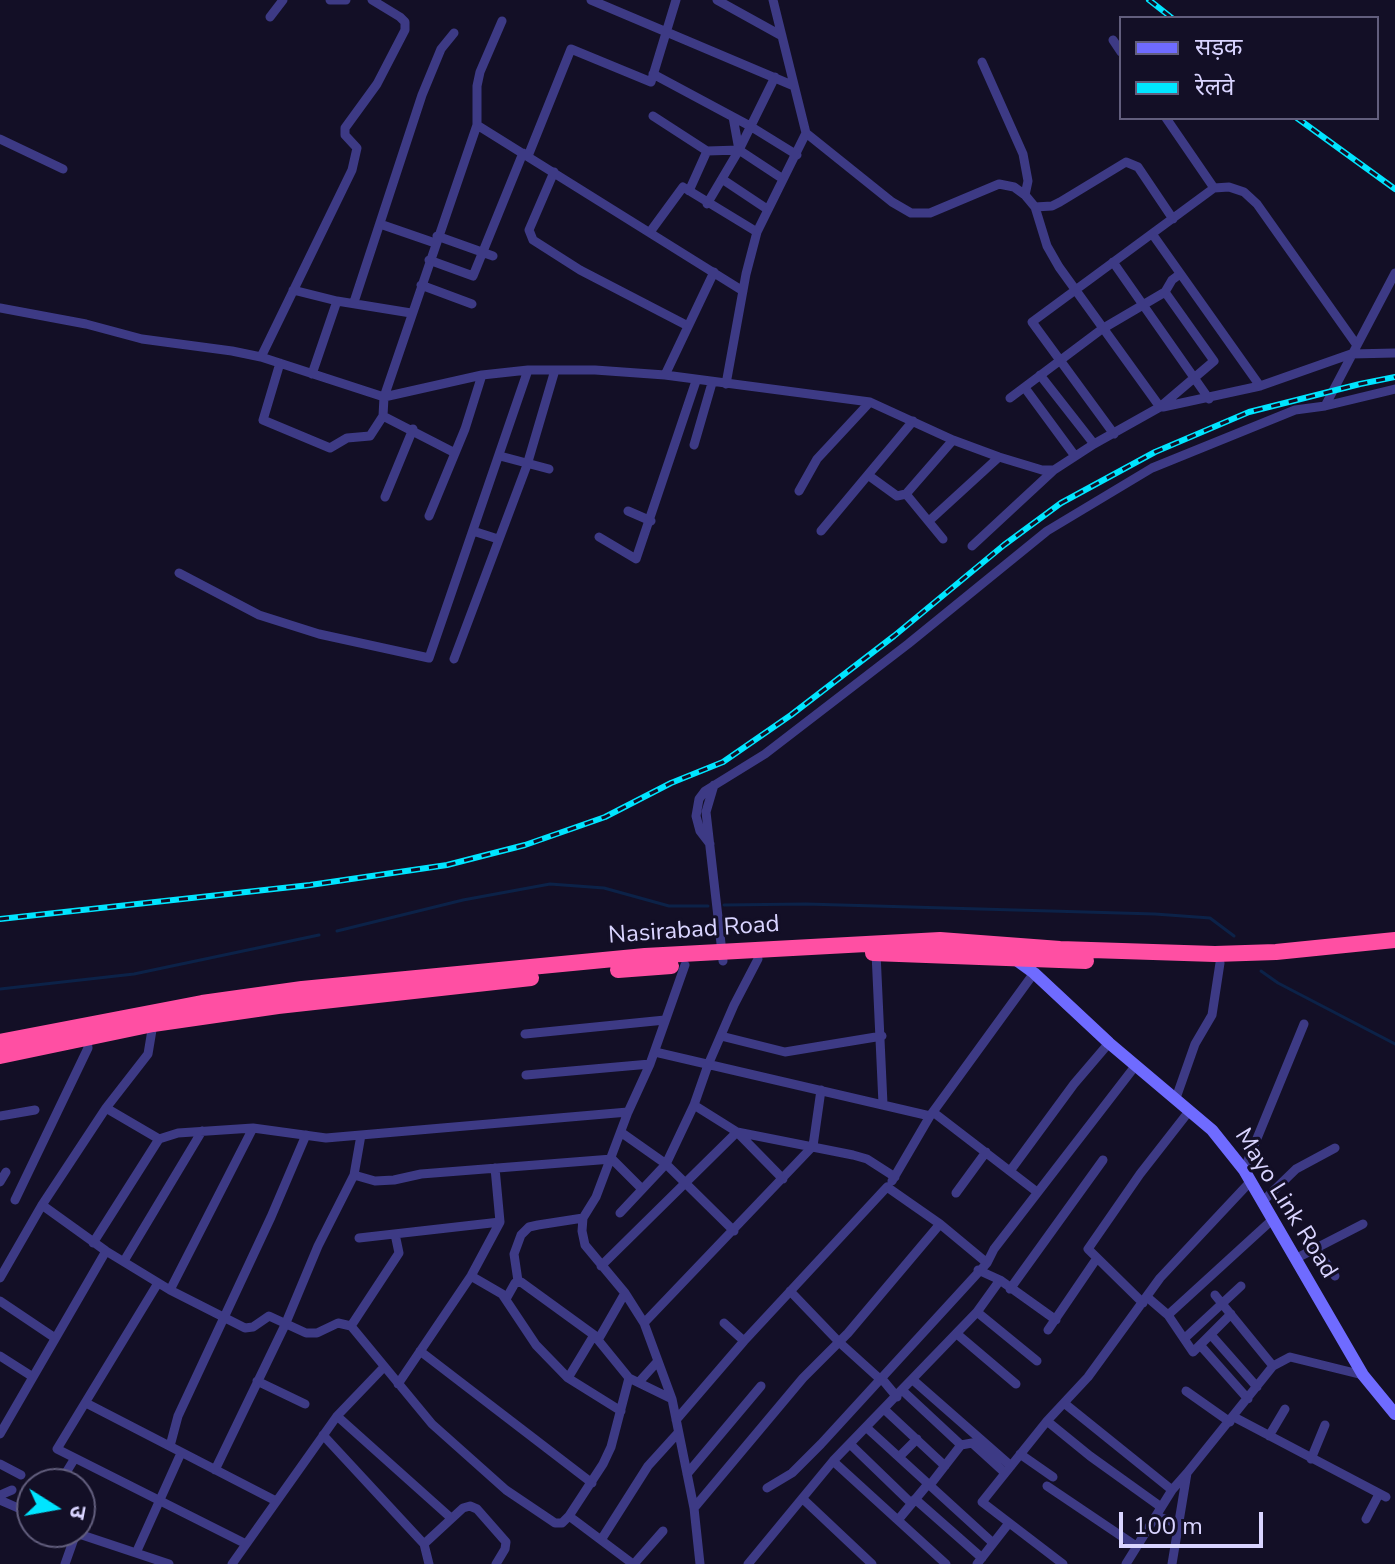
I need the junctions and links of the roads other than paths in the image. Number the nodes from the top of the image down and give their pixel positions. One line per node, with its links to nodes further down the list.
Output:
1 (283, 0): 9 (street)
2 (330, 0): 3 (street)
3 (346, 0)
4 (372, 0): 55 (street)
5 (591, 0): 11 (street)
6 (676, 0): 11 (street)
7 (717, 0): 13 (street)
8 (773, 0): 13 (street)
9 (270, 17)
10 (502, 21): 23 (street)
11 (666, 32): 17 (street); 18 (street)
12 (454, 33): 42 (street)
13 (782, 36): 19 (street)
14 (1113, 40): 15 (street)
15 (1119, 49)
16 (982, 62): 37 (street)
17 (653, 74): 21 (street); 29 (street)
18 (775, 77): 19 (street); 24 (street)
19 (794, 86): 25 (street)
20 (653, 116): 28 (street)
21 (733, 117): 24 (street); 27 (street)
22 (1167, 120): 35 (street)
23 (477, 125): 29 (street); 46 (street)
24 (750, 126): 27 (street); 30 (street)
25 (806, 133): 30 (street); 37 (street)
26 (0, 139): 31 (street)
27 (739, 150): 28 (street); 33 (street); 34 (street)
28 (707, 151): 36 (street)
29 (526, 155): 32 (street); 47 (street)
30 (797, 155): 34 (street)
31 (63, 169)
32 (554, 172): 43 (street); 64 (street)
33 (722, 179): 38 (street); 40 (street)
34 (783, 179): 40 (street)
35 (1214, 188): 41 (street); 66 (street)
36 (689, 191): 38 (street); 43 (street)
37 (1025, 195): 39 (street)
38 (707, 204): 44 (street)
39 (1035, 207): 41 (street); 54 (street)
40 (767, 209): 44 (street)
41 (1173, 219): 45 (street)
42 (380, 224): 46 (street); 59 (street)
43 (650, 232): 50 (street)
44 (757, 232): 56 (street)
45 (1153, 235): 49 (street); 52 (street)
46 (436, 239): 47 (street); 48 (street)
47 (488, 254): 48 (street)
48 (429, 260): 53 (street)
49 (1113, 262): 54 (street); 60 (street)
50 (714, 272): 56 (street); 64 (street)
51 (1395, 273): 66 (street)
52 (1180, 274): 57 (street); 82 (street)
53 (421, 285): 61 (street); 63 (street)
54 (1073, 289): 65 (street); 70 (street)
55 (293, 290): 58 (street); 69 (street)
56 (743, 291): 81 (street)
57 (1165, 292): 60 (street); 78 (street)
58 (337, 301): 59 (street); 74 (street)
59 (354, 302): 63 (street)
60 (1142, 303): 65 (street); 78 (street)
61 (472, 304)
62 (0, 308): 69 (street)
63 (411, 313): 85 (street)
64 (688, 326): 76 (street)
65 (1102, 329): 70 (street); 90 (street)
66 (1356, 344): 68 (street)
67 (1395, 353): 68 (street)
68 (1351, 354): 82 (street); 89 (street)
69 (261, 357): 71 (street)
70 (1060, 361): 77 (street); 94 (street)
71 (280, 363): 74 (street); 91 (street)
72 (528, 370): 73 (street); 75 (street); 99 (street)
73 (555, 370): 76 (street); 102 (street)
74 (312, 374): 85 (street)
75 (482, 375): 85 (street); 98 (street)
76 (665, 375): 79 (street)
77 (1040, 375): 83 (street); 96 (street)
78 (1194, 377): 87 (street); 90 (street)
79 (696, 381): 80 (street); 111 (street)
80 (712, 383): 81 (street); 97 (street)
81 (726, 384): 88 (street)
82 (1260, 386): 87 (street)
83 (1025, 388): 86 (street); 100 (street)
84 (1395, 389): 89 (street)
85 (384, 397): 91 (street)
86 (1010, 398)
87 (1209, 399): 90 (street)
88 (870, 402): 92 (street); 106 (street)
89 (1325, 406): 125 (street)
90 (1160, 407): 94 (street)
91 (383, 416): 93 (street)
92 (913, 421): 95 (street); 105 (street)
93 (413, 429): 98 (street); 108 (street)
94 (1114, 434): 96 (street)
95 (953, 440): 101 (street); 107 (street)
96 (1094, 444): 100 (street)
97 (694, 445)
98 (455, 453): 110 (street)
99 (500, 456): 102 (street); 113 (street)
100 (1075, 456): 104 (street)
101 (999, 457): 104 (street); 112 (street)
102 (527, 465): 103 (street); 116 (street)
103 (549, 469)
104 (1054, 470): 118 (street)
105 (868, 475): 107 (street); 114 (street)
106 (799, 491)
107 (906, 494): 112 (street)
108 (385, 497)
109 (628, 511): 111 (street)
110 (429, 516)
111 (651, 521): 115 (street)
112 (929, 521): 117 (street)
113 (473, 531): 116 (street); 119 (street)
114 (821, 531)
115 (599, 537)
116 (498, 539): 120 (street)
117 (943, 539)
118 (972, 546)
119 (179, 573)
120 (454, 659)
121 (1395, 940): 123 (highway, Nasirabad Road)
122 (1395, 950): 127 (highway, Nasirabad Road)
123 (1007, 951): 124 (highway, Nasirabad Road); 125 (highway, Nasirabad Road); 127 (highway, Nasirabad Road); 129 (street, Mayo Link Road)
124 (876, 953): 126 (highway, Nasirabad Road); 135 (street)
125 (723, 957): 126 (highway, Nasirabad Road); 128 (highway, Nasirabad Road); 137 (highway, Nasirabad Road)
126 (758, 959): 134 (street)
127 (1220, 963): 146 (street)
128 (685, 965): 130 (street); 131 (highway, Nasirabad Road)
129 (1034, 973): 138 (street, Mayo Link Road); 153 (street)
130 (665, 1020): 133 (street); 139 (street)
131 (153, 1024): 136 (highway, Nasirabad Road); 149 (street)
132 (1304, 1024): 172 (street)
133 (525, 1034)
134 (721, 1036): 135 (street); 142 (street)
135 (882, 1036): 147 (street)
136 (87, 1039): 140 (highway, Nasirabad Road); 181 (street)
137 (0, 1042)
138 (1109, 1043): 143 (street, Mayo Link Road); 169 (street)
139 (655, 1052): 141 (street); 142 (street)
140 (0, 1056)
141 (650, 1064): 144 (street); 152 (street)
142 (708, 1065): 145 (street); 148 (street)
143 (1136, 1065): 146 (street, Mayo Link Road); 179 (street)
144 (526, 1075)
145 (821, 1090): 147 (street); 162 (street)
146 (1176, 1098): 151 (street, Mayo Link Road)
147 (883, 1104): 153 (street)
148 (694, 1105): 157 (street); 167 (street)
149 (106, 1108): 161 (street); 183 (street)
150 (35, 1110): 154 (street)
151 (1190, 1110): 172 (street, Mayo Link Road); 196 (street)
152 (628, 1112): 158 (street); 160 (street)
153 (932, 1114): 164 (street); 173 (street)
154 (0, 1116)
155 (253, 1128): 156 (street); 159 (street); 210 (street)
156 (202, 1131): 161 (street); 198 (street)
157 (737, 1132): 162 (street); 174 (street); 176 (street)
158 (622, 1133): 165 (street); 167 (street)
159 (306, 1135): 160 (street); 221 (street)
160 (361, 1135): 171 (street)
161 (159, 1139): 193 (street)
162 (813, 1146): 173 (street); 174 (street)
163 (1335, 1148): 182 (street)
164 (986, 1152): 169 (street); 180 (street)
165 (612, 1159): 168 (street); 178 (street); 185 (street)
166 (1103, 1160): 209 (street)
167 (666, 1164): 176 (street); 178 (street)
168 (495, 1168): 171 (street); 187 (street)
169 (1010, 1171): 179 (street)
170 (6, 1172): 175 (street)
171 (354, 1175): 225 (street)
172 (1247, 1176): 182 (street, Mayo Link Road); 215 (street)
173 (895, 1177): 177 (street)
174 (783, 1179): 190 (street)
175 (0, 1182)
176 (684, 1183): 190 (street); 200 (street)
177 (887, 1187): 188 (street); 211 (street)
178 (642, 1189): 184 (street)
179 (1037, 1192): 199 (street)
180 (956, 1193)
181 (15, 1200)
182 (1262, 1202): 186 (street, Mayo Link Road)
183 (42, 1205): 193 (street); 204 (street)
184 (620, 1213)
185 (583, 1218): 200 (street); 206 (street)
186 (1272, 1220): 197 (street, Mayo Link Road); 220 (street)
187 (500, 1222): 191 (street); 202 (street)
188 (940, 1224): 199 (street); 234 (street)
189 (1363, 1224): 194 (street)
190 (734, 1231): 223 (street)
191 (395, 1234): 192 (street); 226 (street)
192 (359, 1238)
193 (93, 1243): 195 (street)
194 (1316, 1248): 197 (street); 203 (street)
195 (106, 1251): 198 (street); 230 (street)
196 (1097, 1258): 215 (street); 222 (street)
197 (1295, 1259): 242 (street, Mayo Link Road)
198 (124, 1261): 207 (street)
199 (987, 1263): 201 (street)
200 (601, 1266): 212 (street)
201 (978, 1270): 205 (street); 245 (street)
202 (471, 1276): 214 (street); 236 (street)
203 (1335, 1276)
204 (0, 1278)
205 (1000, 1280): 209 (street); 218 (street)
206 (518, 1281): 214 (street); 231 (street)
207 (158, 1283): 210 (street); 257 (street)
208 (1241, 1286): 217 (street)
209 (1010, 1289): 222 (street)
210 (170, 1290): 221 (street)
211 (790, 1291): 233 (street); 234 (street)
212 (625, 1293): 223 (street); 231 (street)
213 (1215, 1295): 217 (street)
214 (506, 1299): 244 (street)
215 (1145, 1300): 220 (street); 258 (street)
216 (0, 1301): 230 (street)
217 (1223, 1305): 219 (street); 232 (street)
218 (977, 1312): 228 (street); 239 (street)
219 (1231, 1314): 229 (street); 240 (street)
220 (1168, 1315): 232 (street)
221 (225, 1317): 225 (street); 279 (street)
222 (1056, 1320): 227 (street)
223 (644, 1323): 238 (street)
224 (724, 1323): 233 (street)
225 (285, 1325): 226 (street); 248 (street)
226 (351, 1326): 241 (street)
227 (1048, 1330)
228 (957, 1334): 247 (street); 250 (street)
229 (1212, 1336): 235 (street); 252 (street)
230 (55, 1338): 243 (street)
231 (596, 1338): 244 (street); 246 (street)
232 (1185, 1338): 235 (street)
233 (744, 1341): 267 (street)
234 (839, 1342): 245 (street); 302 (street)
235 (1200, 1345): 256 (street)
236 (420, 1351): 249 (street); 292 (street)
237 (0, 1356): 243 (street)
238 (658, 1361): 246 (street); 255 (street)
239 (1037, 1361)
240 (1273, 1366): 242 (street); 252 (street)
241 (384, 1367): 249 (street); 265 (street)
242 (1363, 1375): 264 (street, Mayo Link Road)
243 (33, 1377): 266 (street)
244 (568, 1378): 262 (street)
245 (881, 1379): 254 (street); 294 (street)
246 (634, 1380): 255 (street); 262 (street)
247 (913, 1380): 254 (street); 288 (street)
248 (257, 1381): 259 (street); 289 (street)
249 (398, 1384): 304 (street)
250 (1016, 1384)
251 (761, 1386): 291 (street)
252 (1257, 1387): 256 (street)
253 (1186, 1391): 268 (street)
254 (900, 1394): 261 (street); 278 (street)
255 (672, 1399): 267 (street)
256 (1248, 1399): 268 (street)
257 (86, 1403): 279 (street); 283 (street)
258 (1064, 1403): 269 (street); 296 (street)
259 (305, 1404)
260 (1285, 1409): 275 (street)
261 (885, 1410): 271 (street); 276 (street)
262 (621, 1411): 292 (street)
263 (0, 1412): 266 (street)
264 (1395, 1414)
265 (337, 1416): 274 (street); 305 (street)
266 (10, 1418): 272 (street)
267 (676, 1420): 273 (street)
268 (1232, 1420): 275 (street); 290 (street)
269 (1047, 1421): 281 (street); 303 (street)
270 (1325, 1425): 284 (street)
271 (867, 1428): 277 (street); 282 (street)
272 (0, 1434)
273 (677, 1434): 291 (street); 312 (street)
274 (323, 1435): 300 (street); 315 (street)
275 (1269, 1436): 284 (street)
276 (917, 1439): 282 (street); 286 (street)
277 (850, 1444): 285 (street); 301 (street)
278 (961, 1445): 286 (street); 288 (street)
279 (170, 1446): 280 (street)
280 (181, 1453): 289 (street); 299 (street)
281 (1020, 1454): 288 (street); 316 (street)
282 (899, 1457): 293 (street)
283 (75, 1458): 287 (street); 299 (street)
284 (1311, 1459): 306 (street)
285 (833, 1461): 298 (street); 307 (street)
286 (945, 1466): 293 (street)
287 (69, 1468)
288 (1008, 1469): 308 (street)
289 (215, 1470): 300 (street)
290 (1187, 1473): 296 (street); 309 (street)
291 (687, 1474): 302 (street)
292 (592, 1483): 304 (street)
293 (929, 1484): 301 (street); 313 (street)
294 (767, 1488)
295 (12, 1490): 297 (street)
296 (1172, 1490): 303 (street)
297 (0, 1498)
298 (803, 1499): 325 (street); 326 (street)
299 (158, 1500): 314 (street); 317 (street)
300 (276, 1501): 314 (street)
301 (913, 1501): 307 (street); 318 (street)
302 (694, 1508): 324 (street)
303 (1159, 1511): 309 (street); 316 (street)
304 (569, 1516): 312 (street)
305 (451, 1518): 315 (street); 322 (street)
306 (1366, 1519)
307 (898, 1520): 327 (street)
308 (1009, 1523): 313 (street); 328 (street)
309 (1179, 1524): 330 (street)
310 (663, 1531): 323 (street)
311 (96, 1539): 317 (street)
312 (601, 1540): 323 (street)
313 (993, 1543): 318 (street)
314 (246, 1544): 320 (street)
315 (424, 1544): 321 (street)
316 (1136, 1546): 329 (street)
317 (136, 1553): 319 (street)
318 (980, 1562)
319 (169, 1564)
320 (232, 1564)
321 (429, 1564)
322 (496, 1564)
323 (633, 1564)
324 (701, 1564)
325 (748, 1564)
326 (872, 1564)
327 (946, 1564)
328 (1063, 1564)
329 (1126, 1564)
330 (1172, 1564)

